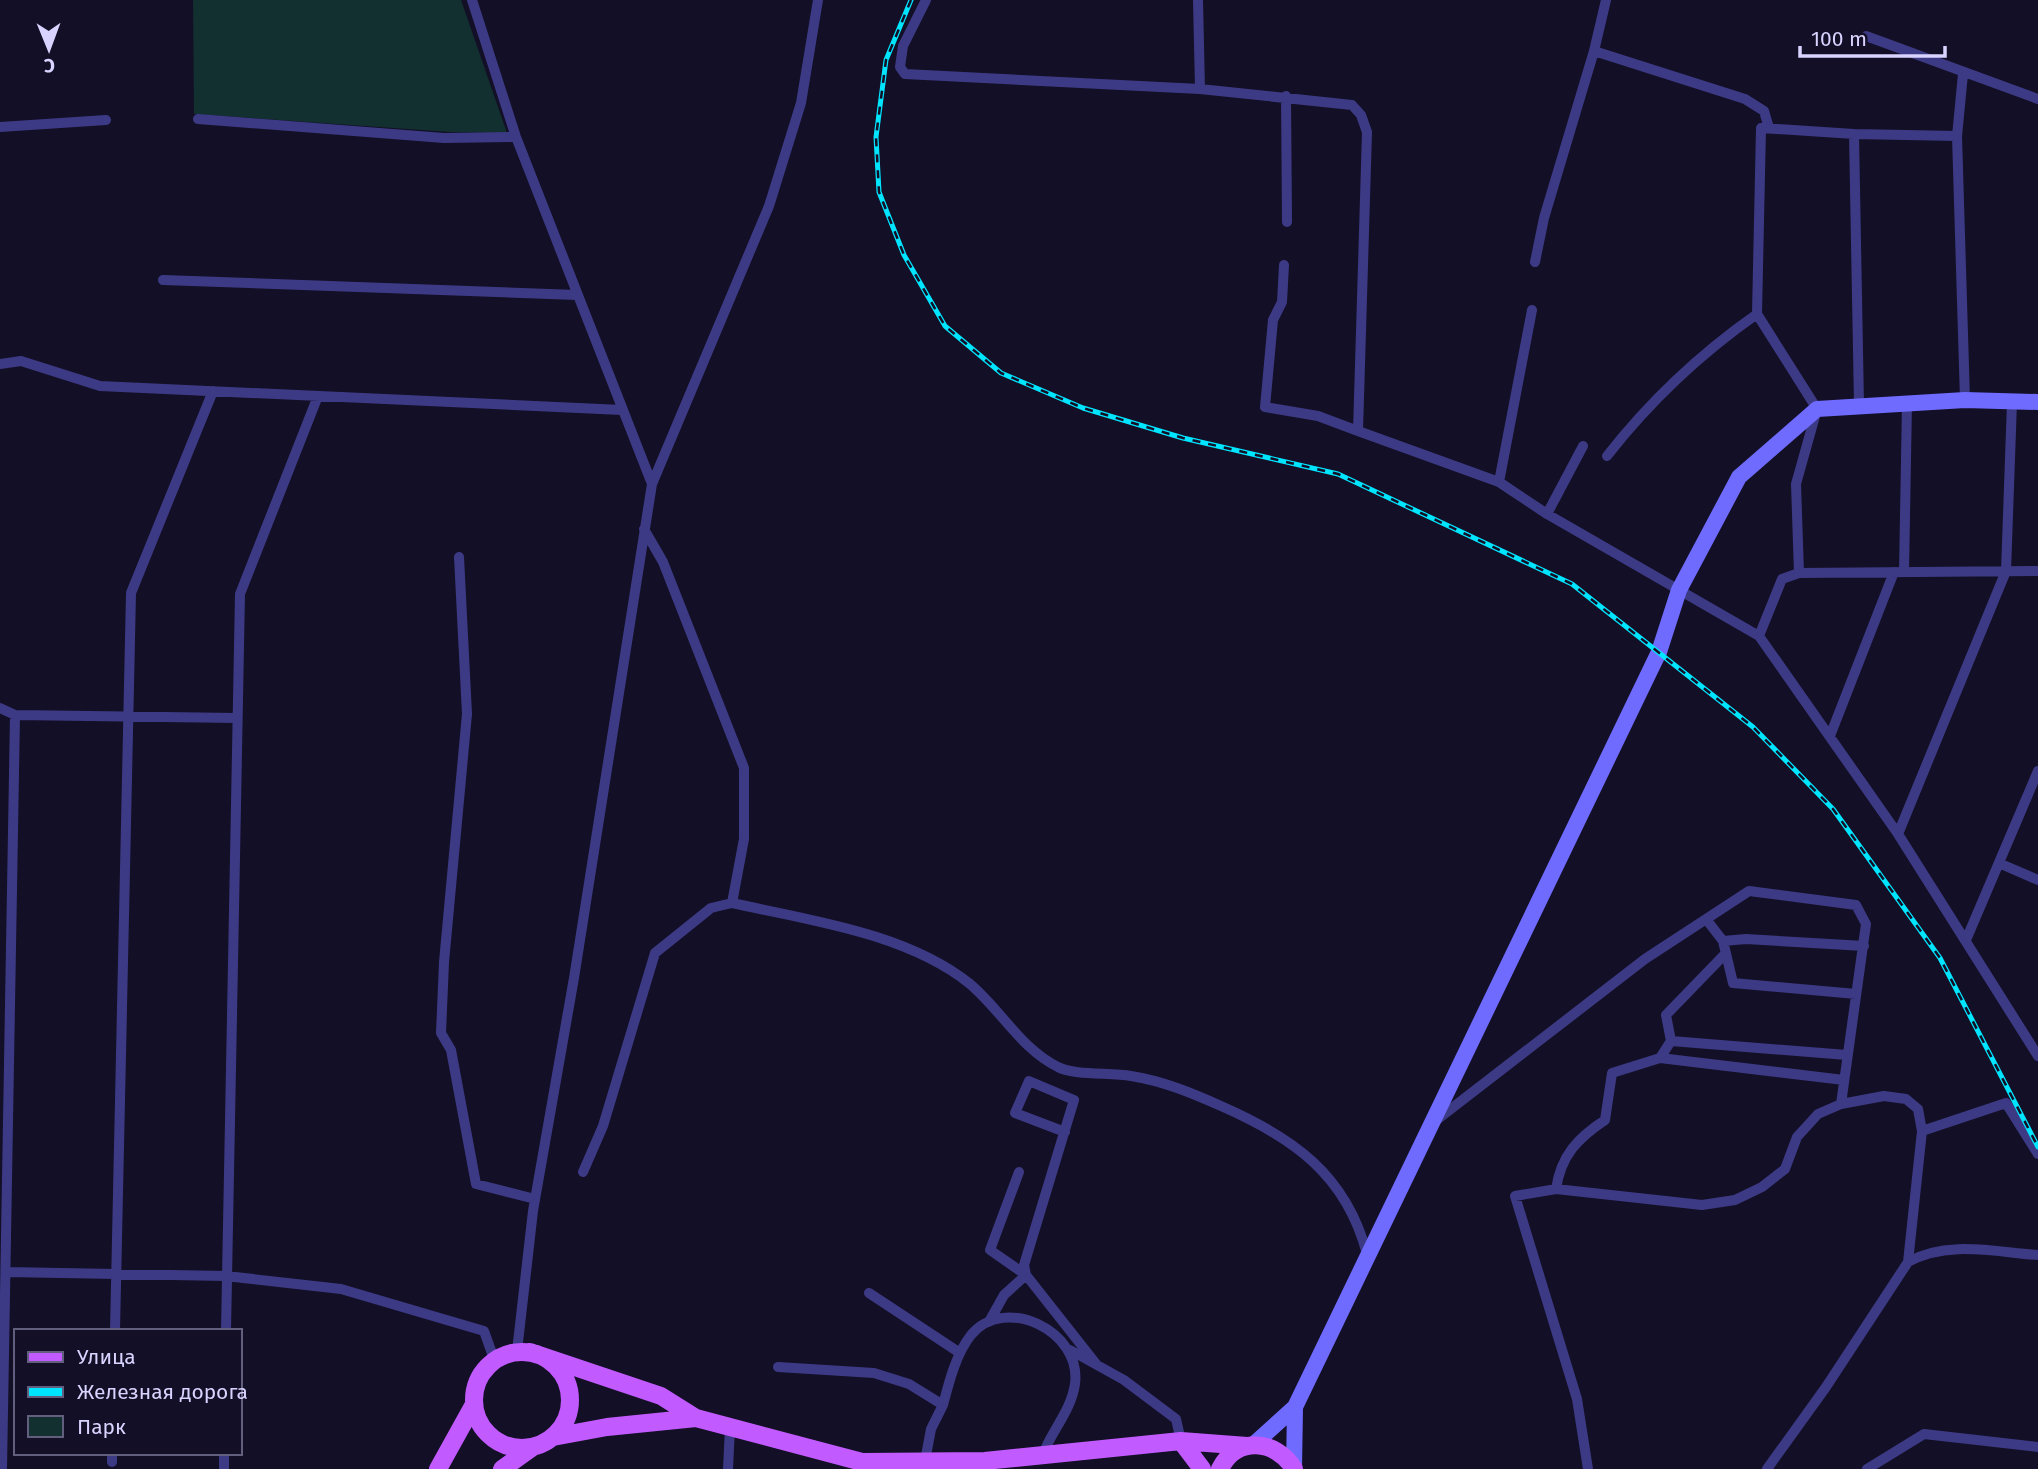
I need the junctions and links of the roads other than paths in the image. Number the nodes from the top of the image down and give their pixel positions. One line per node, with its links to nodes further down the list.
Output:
1 (472, 0): 18 (street)
2 (818, 0): 40 (street)
3 (926, 0): 9 (street)
4 (1198, 0): 9 (street)
5 (1606, 0): 7 (street)
6 (1866, 36): 8 (street)
7 (1594, 51): 15 (street); 20 (street)
8 (1964, 74): 11 (street); 17 (street)
9 (1200, 89): 10 (street)
10 (1286, 96): 19 (street); 36 (street)
11 (2038, 99)
12 (198, 119): 18 (street)
13 (106, 120): 14 (street)
14 (0, 127)
15 (1769, 128): 16 (street); 25 (street)
16 (1854, 134): 17 (street); 33 (street)
17 (1957, 136): 29 (street)
18 (516, 137): 23 (street)
19 (1287, 222)
20 (1535, 262)
21 (1284, 265): 36 (street)
22 (163, 280): 23 (street)
23 (577, 295): 35 (street)
24 (1532, 310): 39 (street)
25 (1757, 314): 34 (street); 38 (street)
26 (0, 364): 27 (street)
27 (213, 391): 28 (street); 52 (street)
28 (318, 396): 35 (street); 53 (street)
29 (1965, 400): 30 (street); 32 (street)
30 (2012, 402): 31 (street); 44 (street)
31 (2038, 402)
32 (1907, 403): 33 (street); 46 (street)
33 (1859, 405): 34 (street)
34 (1817, 409): 47 (street); 48 (street)
35 (622, 410): 40 (street)
36 (1358, 431): 39 (street)
37 (1583, 446): 41 (street)
38 (1607, 456)
39 (1499, 482): 41 (street)
40 (652, 484): 42 (street)
41 (1547, 514): 48 (street)
42 (644, 529): 59 (street); 78 (street)
43 (459, 557): 78 (street)
44 (2006, 571): 45 (street); 46 (street); 56 (street)
45 (2038, 571)
46 (1899, 572): 47 (street); 54 (street)
47 (1799, 573): 49 (street)
48 (1679, 590): 49 (street); 71 (street)
49 (1759, 636): 54 (street)
50 (0, 708): 51 (street)
51 (16, 715): 52 (street); 82 (street)
52 (127, 717): 53 (street); 83 (street)
53 (237, 718): 85 (street)
54 (1829, 736): 56 (street)
55 (2038, 771): 57 (street)
56 (1898, 834): 61 (street)
57 (2001, 864): 58 (street); 61 (street)
58 (2038, 880)
59 (732, 903): 75 (street); 79 (street)
60 (1706, 919): 62 (street); 63 (street); 71 (street)
61 (1966, 940): 66 (street)
62 (1864, 946): 63 (street); 64 (street)
63 (1725, 947): 64 (street); 65 (street)
64 (1856, 994): 67 (street)
65 (1671, 1041): 67 (street); 68 (street)
66 (2037, 1048)
67 (1847, 1055): 69 (street)
68 (1660, 1058): 69 (street); 77 (street)
69 (1844, 1080): 70 (street)
70 (1841, 1104): 72 (street); 77 (street)
71 (1429, 1125): 79 (street)
72 (1922, 1131): 74 (street); 81 (street)
73 (1065, 1132): 73 (street); 84 (street)
74 (2038, 1154)
75 (583, 1172)
76 (1019, 1172): 84 (street)
77 (1556, 1189): 116 (street)
78 (535, 1199): 91 (street)
79 (1367, 1254): 98 (street)
80 (2038, 1255): 81 (street)
81 (1908, 1262): 117 (street)
82 (6, 1272): 83 (street); 109 (street)
83 (117, 1274): 85 (street); 88 (street)
84 (1026, 1275): 87 (street); 94 (street)
85 (226, 1276): 89 (street); 93 (street)
86 (869, 1293): 92 (street)
87 (990, 1320): 90 (street); 92 (street)
88 (116, 1329)
89 (226, 1329)
90 (1070, 1350): 94 (street); 106 (street)
91 (523, 1351): 93 (main road); 99 (main road); 101 (main road)
92 (960, 1353): 96 (street)
93 (494, 1360): 97 (main road)
94 (1097, 1365): 102 (street)
95 (778, 1367): 96 (street)
96 (943, 1405): 107 (street)
97 (473, 1406): 104 (main road); 110 (main road)
98 (1295, 1406): 103 (street); 115 (street)
99 (696, 1418): 100 (main road); 101 (main road)
100 (730, 1427): 107 (main road); 112 (street)
101 (553, 1437): 104 (main road)
102 (1181, 1441): 103 (main road); 106 (main road); 113 (main road)
103 (1250, 1445): 114 (main road); 115 (main road)
104 (534, 1447): 111 (main road)
105 (2038, 1447): 118 (street)
106 (1042, 1456): 108 (main road)
107 (925, 1461): 108 (main road)
108 (986, 1465)
109 (2, 1469)
110 (438, 1469)
111 (502, 1469)
112 (728, 1469)
113 (1202, 1469)
114 (1220, 1469)
115 (1294, 1469)
116 (1588, 1469)
117 (1767, 1469)
118 (1867, 1469)

